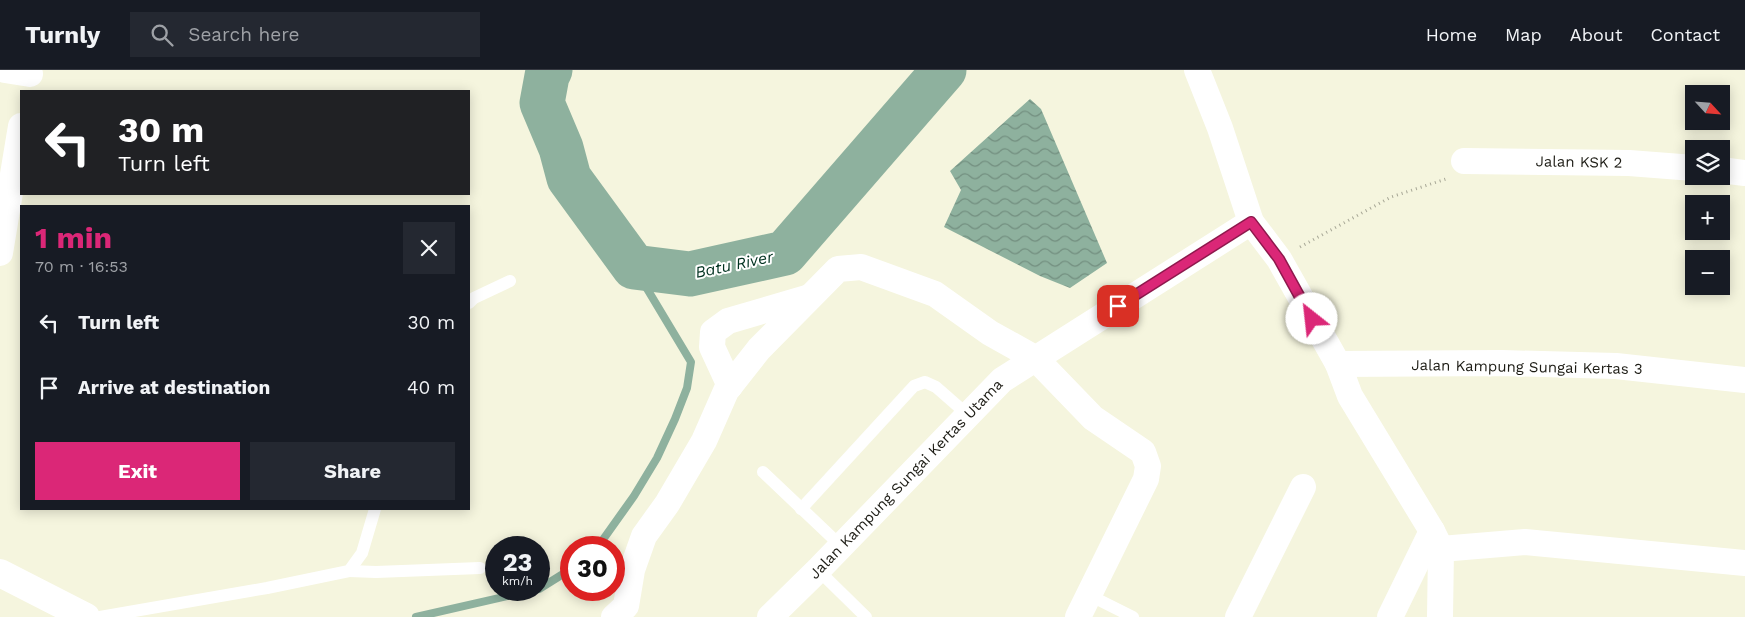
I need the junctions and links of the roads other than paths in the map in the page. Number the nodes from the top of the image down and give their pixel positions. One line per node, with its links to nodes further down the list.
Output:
1 (4, 70): 3 (street)
2 (1197, 70): 9 (street)
3 (29, 78)
4 (20, 132): 10 (street)
5 (1464, 161): 6 (street, Jalan KSK 2)
6 (1685, 167)
7 (1730, 171): 8 (street)
8 (1745, 172)
9 (1251, 222): 14 (street, Jalan Kampung Sungai Kertas Utama); 15 (street)
10 (0, 253)
11 (510, 281): 13 (lane)
12 (811, 297): 14 (street); 17 (street); 17 (street)
13 (470, 302)
14 (1035, 358): 18 (street, Jalan Kampung Sungai Kertas Utama); 30 (street)
15 (1338, 364): 16 (street, Jalan Kampung Sungai Kertas 3); 23 (street)
16 (1745, 380)
17 (730, 386): 33 (street)
18 (968, 416): 21 (lane); 24 (street, Jalan Kampung Sungai Kertas Utama)
19 (763, 472): 21 (lane)
20 (1303, 487): 37 (street)
21 (801, 509): 24 (lane)
22 (376, 510): 28 (lane)
23 (1436, 540): 25 (street); 38 (street); 39 (street)
24 (840, 546): 27 (street, Jalan Kampung Sungai Kertas Utama)
25 (1745, 563)
26 (480, 568): 28 (lane)
27 (818, 570): 34 (street, Jalan Kampung Sungai Kertas Utama); 35 (lane)
28 (350, 571): 32 (lane)
29 (0, 574): 31 (street)
30 (1083, 606): 36 (lane)
31 (86, 617)
32 (100, 617)
33 (614, 617)
34 (770, 617)
35 (866, 617)
36 (1133, 617)
37 (1238, 617)
38 (1390, 617)
39 (1440, 617)

